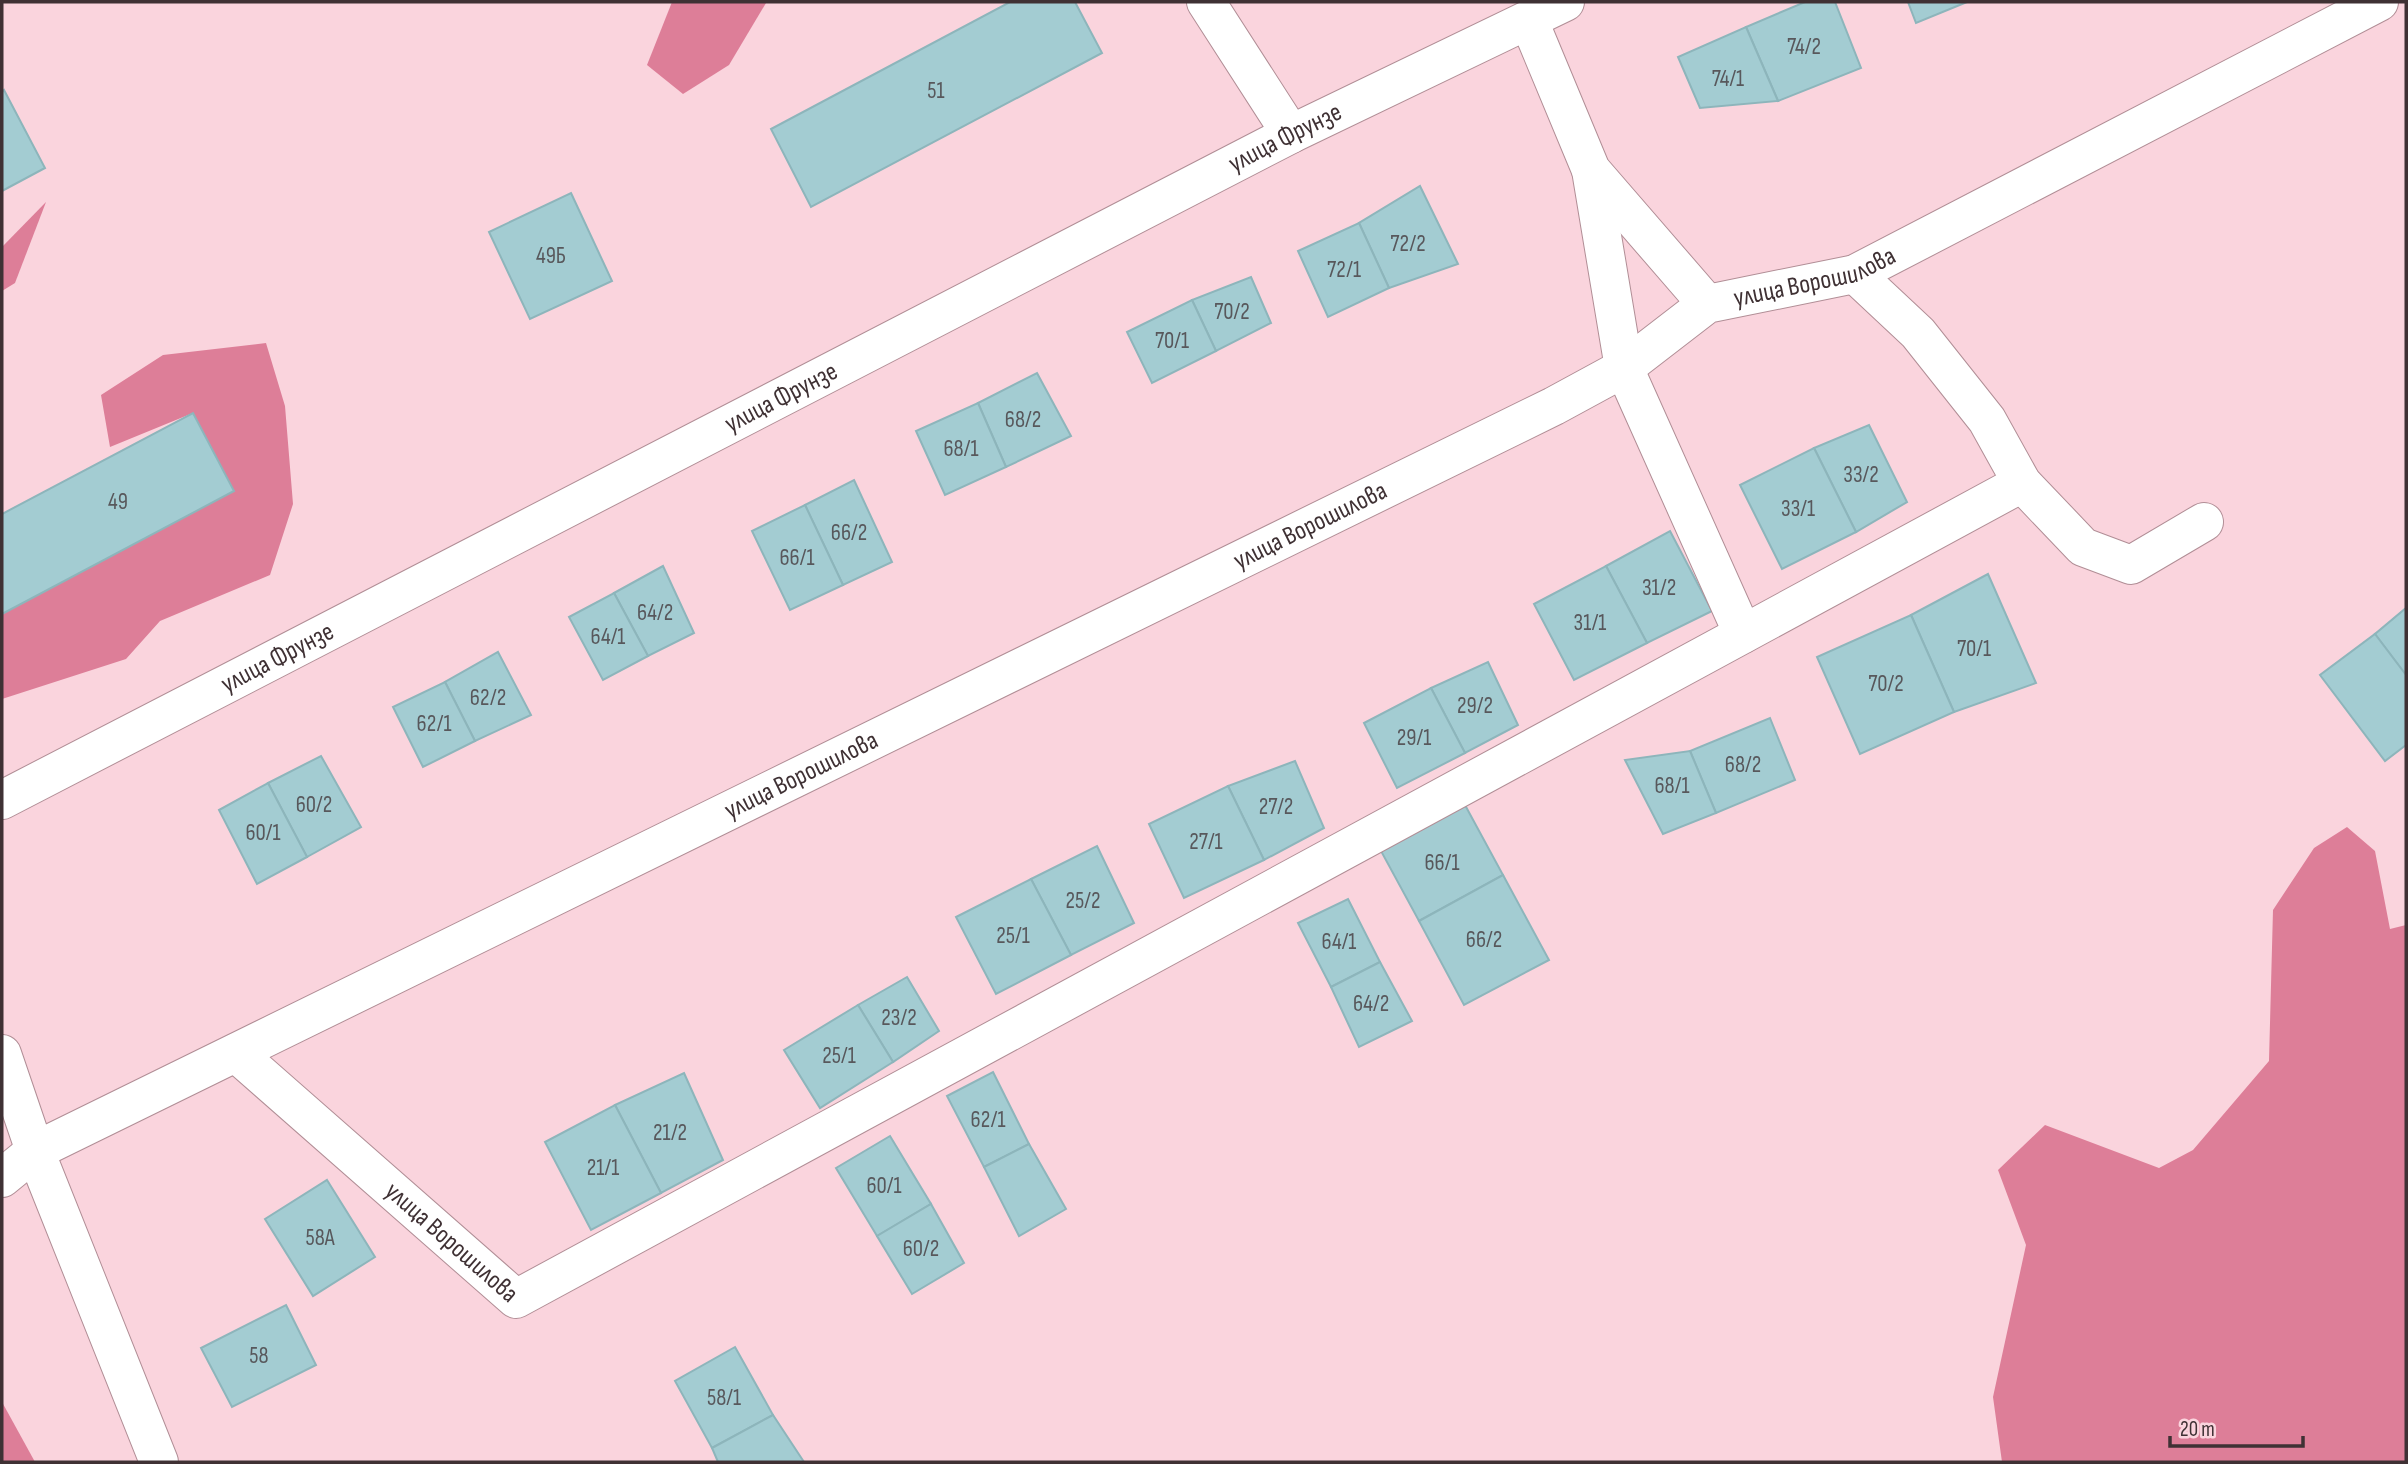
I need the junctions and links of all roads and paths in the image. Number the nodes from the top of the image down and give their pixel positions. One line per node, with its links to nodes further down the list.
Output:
1 (1206, 2): 5 (street)
2 (1565, 2): 4 (street, улица Фрунзе)
3 (2379, 2): 7 (street, улица Ворошилова)
4 (1529, 21): 5 (street, улица Фрунзе); 6 (street)
5 (1291, 134): 13 (street, улица Фрунзе)
6 (1591, 170): 8 (street); 9 (street)
7 (1855, 274): 8 (street, улица Ворошилова); 10 (street)
8 (1707, 304): 9 (street, улица Ворошилова)
9 (1624, 369): 12 (street); 14 (street, улица Ворошилова)
10 (2022, 483): 11 (street); 12 (street, улица Ворошилова)
11 (2204, 522)
12 (1742, 634): 14 (street, улица Ворошилова)
13 (2, 800)
14 (236, 1053): 16 (street, улица Ворошилова)
15 (2, 1054): 16 (street)
16 (35, 1151): 17 (street, улица Ворошилова); 18 (street)
17 (2, 1178)
18 (159, 1462)

